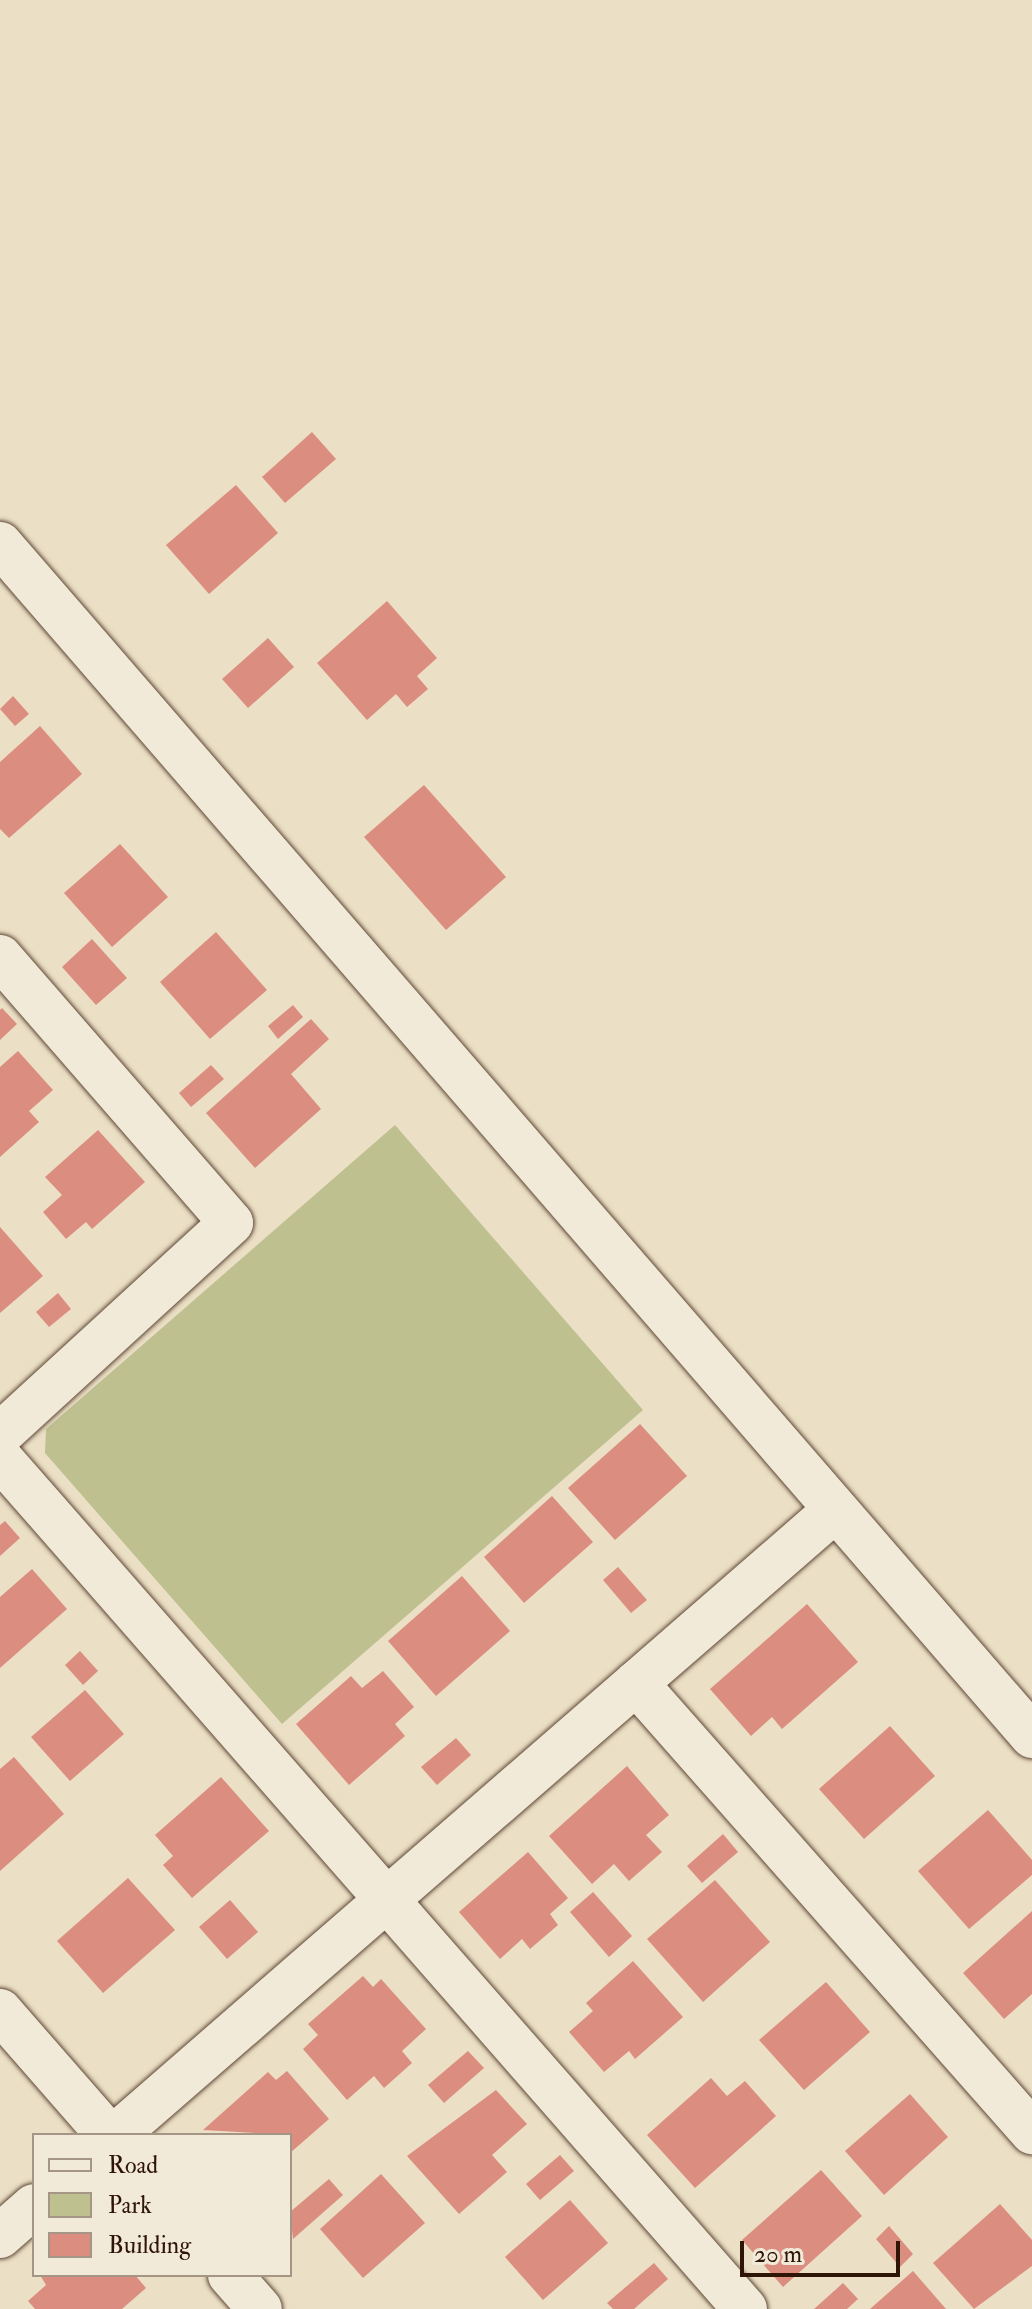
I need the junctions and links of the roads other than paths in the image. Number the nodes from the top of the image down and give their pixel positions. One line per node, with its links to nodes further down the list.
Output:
1 (0, 544): 5 (street)
2 (0, 957): 3 (street)
3 (0, 1435)
4 (0, 1458): 8 (street)
5 (834, 1511): 6 (street); 7 (street)
6 (636, 1683): 8 (street); 10 (street)
7 (1032, 1736)
8 (387, 1900): 12 (street); 17 (street)
9 (0, 2011): 11 (street)
10 (1032, 2132)
11 (106, 2133)
12 (118, 2133)
13 (32, 2208): 14 (street)
14 (0, 2236)
15 (232, 2277): 16 (street)
16 (260, 2309)
17 (745, 2309)

